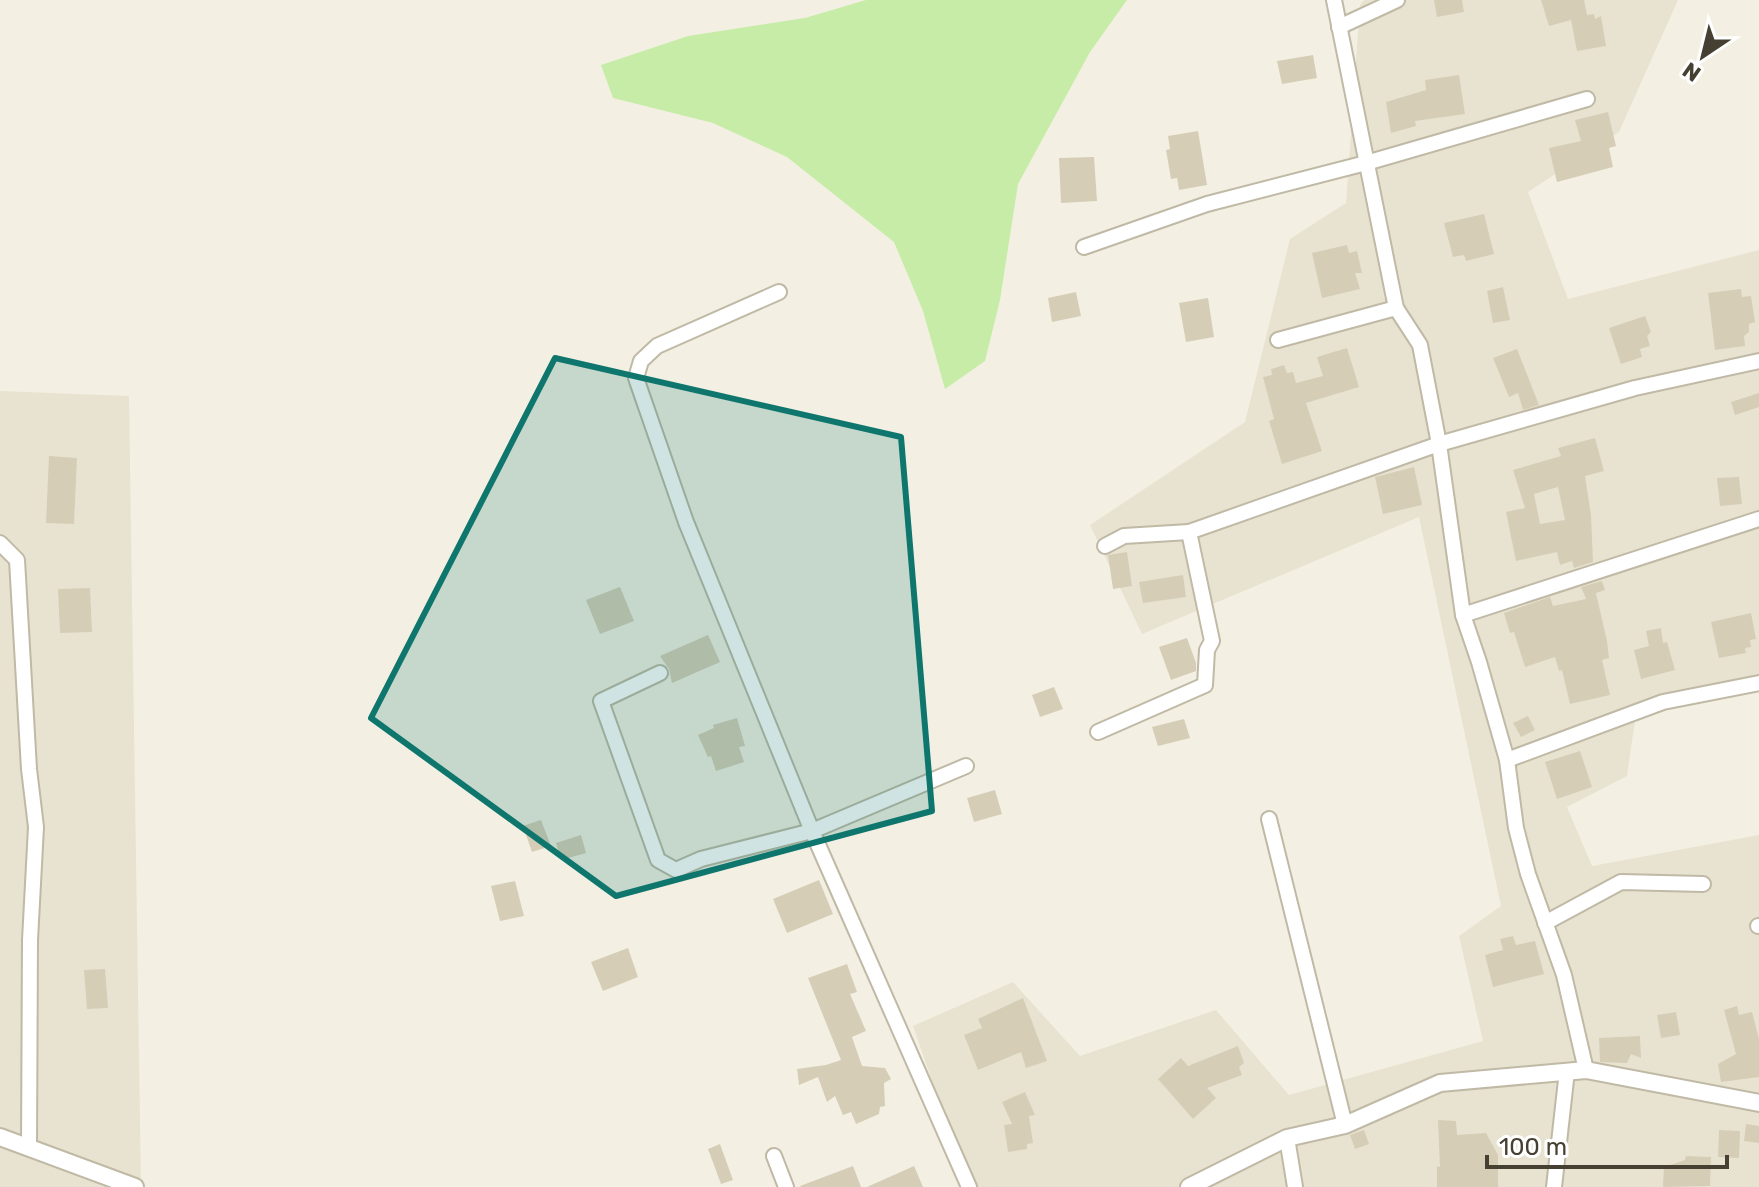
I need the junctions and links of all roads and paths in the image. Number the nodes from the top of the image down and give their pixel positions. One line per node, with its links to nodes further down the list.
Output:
1 (1334, 0): 3 (street)
2 (1397, 0): 3 (street)
3 (1339, 27): 5 (street)
4 (1587, 99): 5 (street)
5 (1366, 163): 6 (street); 8 (street)
6 (1084, 247)
7 (779, 292): 23 (street)
8 (1396, 308): 9 (street); 11 (street)
9 (1278, 340)
10 (1759, 361): 11 (street)
11 (1439, 444): 13 (street); 16 (street)
12 (1759, 519): 16 (street)
13 (1189, 532): 15 (street); 19 (street)
14 (0, 543): 32 (street)
15 (1105, 546)
16 (1463, 615): 20 (street)
17 (660, 673): 23 (street)
18 (1759, 683): 20 (street)
19 (1098, 732)
20 (1507, 760): 25 (street)
21 (966, 766): 23 (street)
22 (1269, 819): 29 (street)
23 (812, 831): 36 (street)
24 (1703, 884): 25 (street)
25 (1545, 923): 26 (street)
26 (1586, 1070): 27 (street); 28 (street)
27 (1567, 1071): 29 (street); 39 (street)
28 (1759, 1103)
29 (1345, 1125): 31 (street)
30 (0, 1137): 32 (street)
31 (1287, 1138): 37 (street); 38 (street)
32 (29, 1148): 34 (street)
33 (774, 1156): 35 (street)
34 (135, 1187)
35 (786, 1187)
36 (969, 1187)
37 (1189, 1187)
38 (1295, 1187)
39 (1554, 1187)

